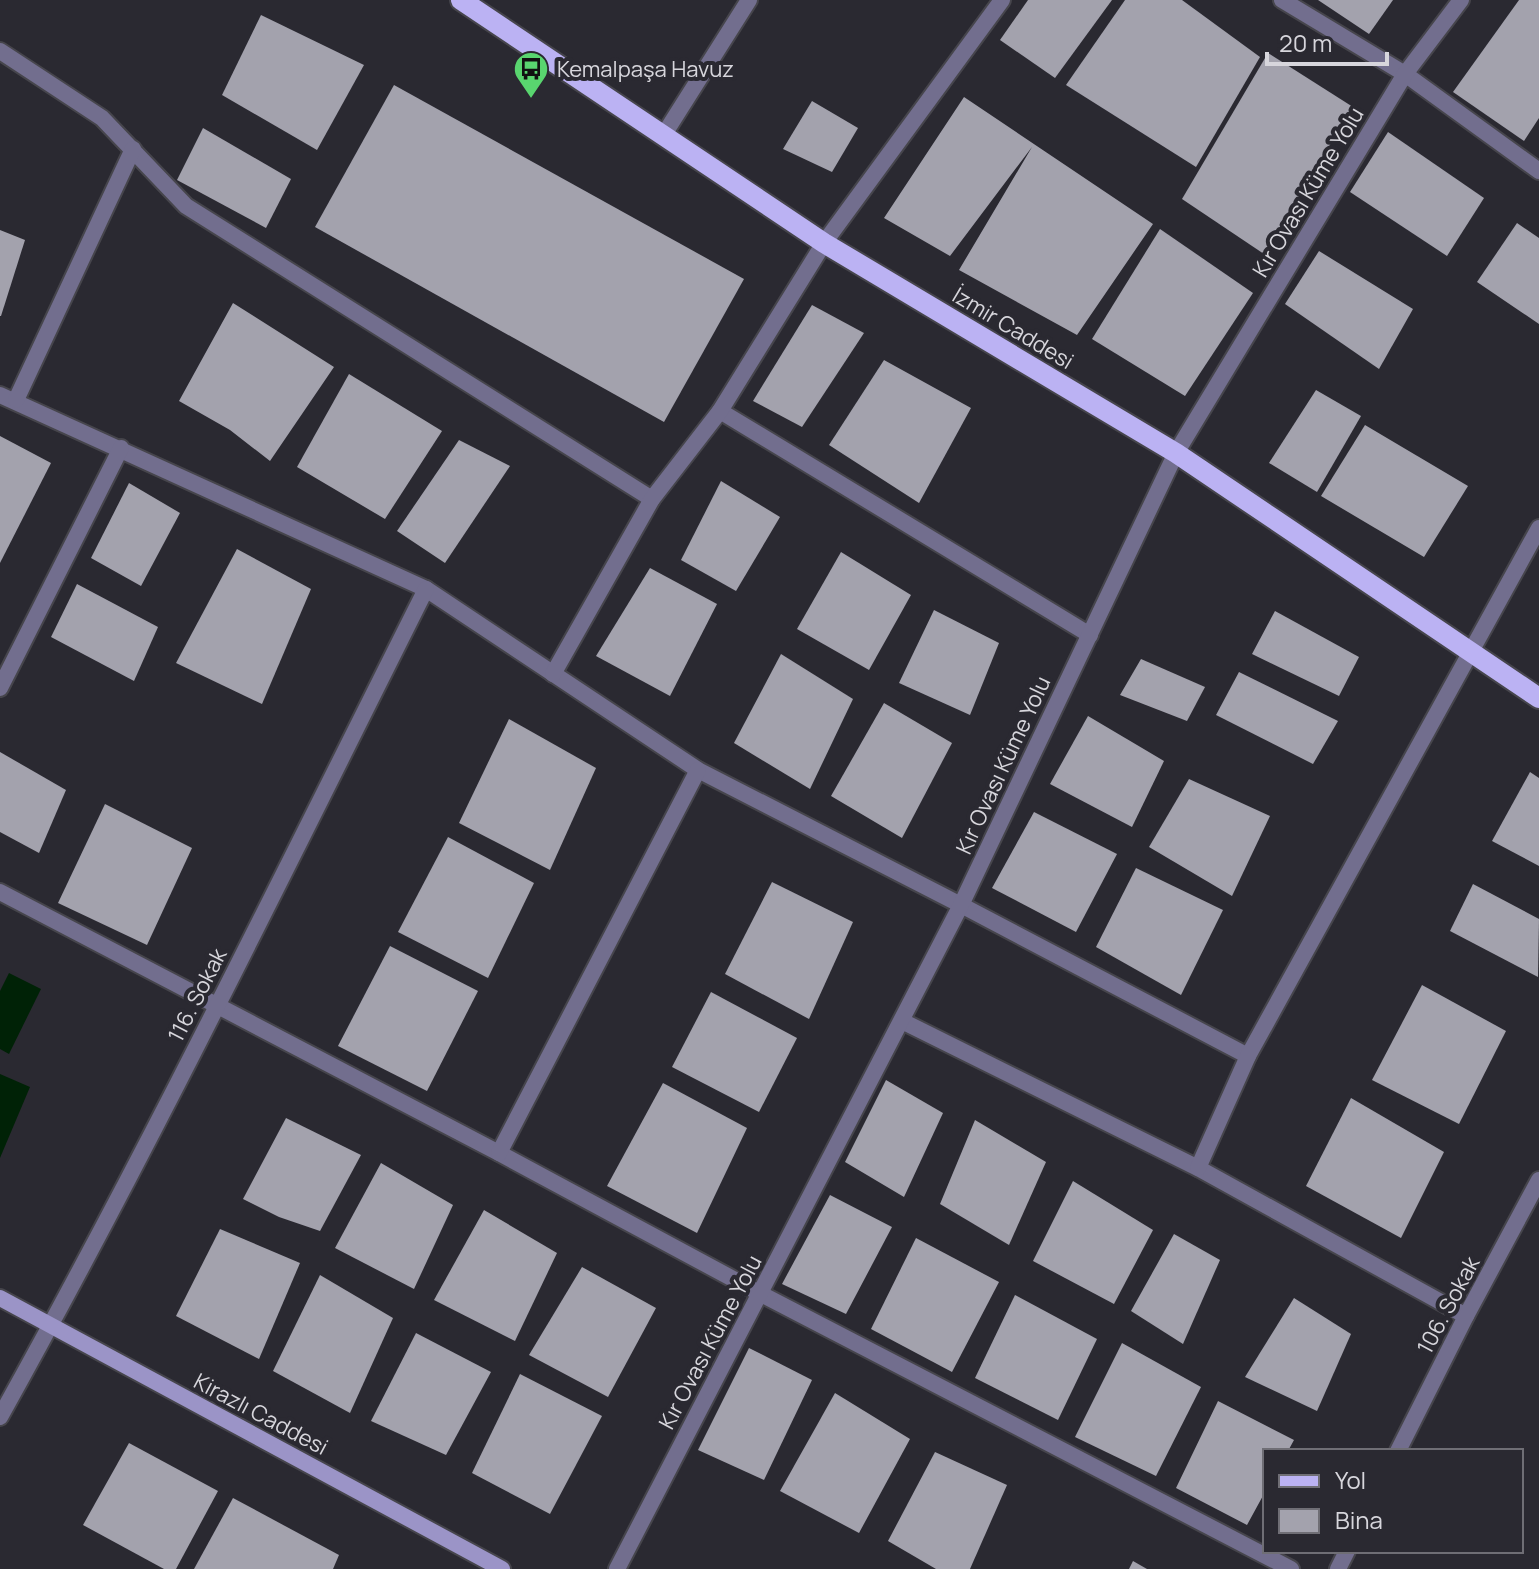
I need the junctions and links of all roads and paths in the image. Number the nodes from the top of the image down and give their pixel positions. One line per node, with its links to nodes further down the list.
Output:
1 (461, 0): 8 (main road, İzmir Caddesi)
2 (749, 0): 8 (street)
3 (1002, 0): 11 (street)
4 (1282, 0): 7 (street)
5 (1461, 0): 7 (street, Kır Ovası Küme Yolu)
6 (0, 51): 9 (street)
7 (1405, 74): 10 (street); 15 (street, Kır Ovası Küme Yolu)
8 (663, 136): 11 (main road, İzmir Caddesi)
9 (133, 149): 12 (street); 16 (street)
10 (1539, 171)
11 (824, 243): 13 (street); 15 (main road, İzmir Caddesi)
12 (8, 398): 14 (street)
13 (720, 411): 16 (street); 19 (street)
14 (121, 448): 18 (street); 22 (street)
15 (1176, 453): 19 (street, Kır Ovası Küme Yolu); 20 (main road, İzmir Caddesi)
16 (652, 499): 21 (street)
17 (1539, 528): 20 (street)
18 (426, 589): 21 (street); 27 (street, 116. Sokak)
19 (1090, 635): 26 (street, Kır Ovası Küme Yolu)
20 (1470, 651): 23 (main road, İzmir Caddesi); 29 (street)
21 (553, 674): 24 (street)
22 (0, 688)
23 (1539, 698)
24 (698, 770): 26 (street); 30 (street)
25 (0, 892): 27 (street)
26 (961, 905): 28 (street, Kır Ovası Küme Yolu); 29 (street)
27 (217, 1004): 30 (street); 36 (street, 116. Sokak)
28 (902, 1021): 31 (street); 33 (street, Kır Ovası Küme Yolu)
29 (1248, 1056): 31 (street)
30 (499, 1153): 33 (street)
31 (1198, 1168): 35 (street)
32 (1539, 1180): 35 (street, 106. Sokak)
33 (761, 1294): 40 (street, Kır Ovası Küme Yolu); 41 (street)
34 (0, 1298): 36 (main road, Kirazlı Caddesi)
35 (1466, 1316): 38 (street, 106. Sokak)
36 (51, 1326): 37 (street, 116. Sokak); 39 (main road, Kirazlı Caddesi)
37 (0, 1417)
38 (1399, 1449)
39 (502, 1569)
40 (617, 1569)
41 (1291, 1569)

